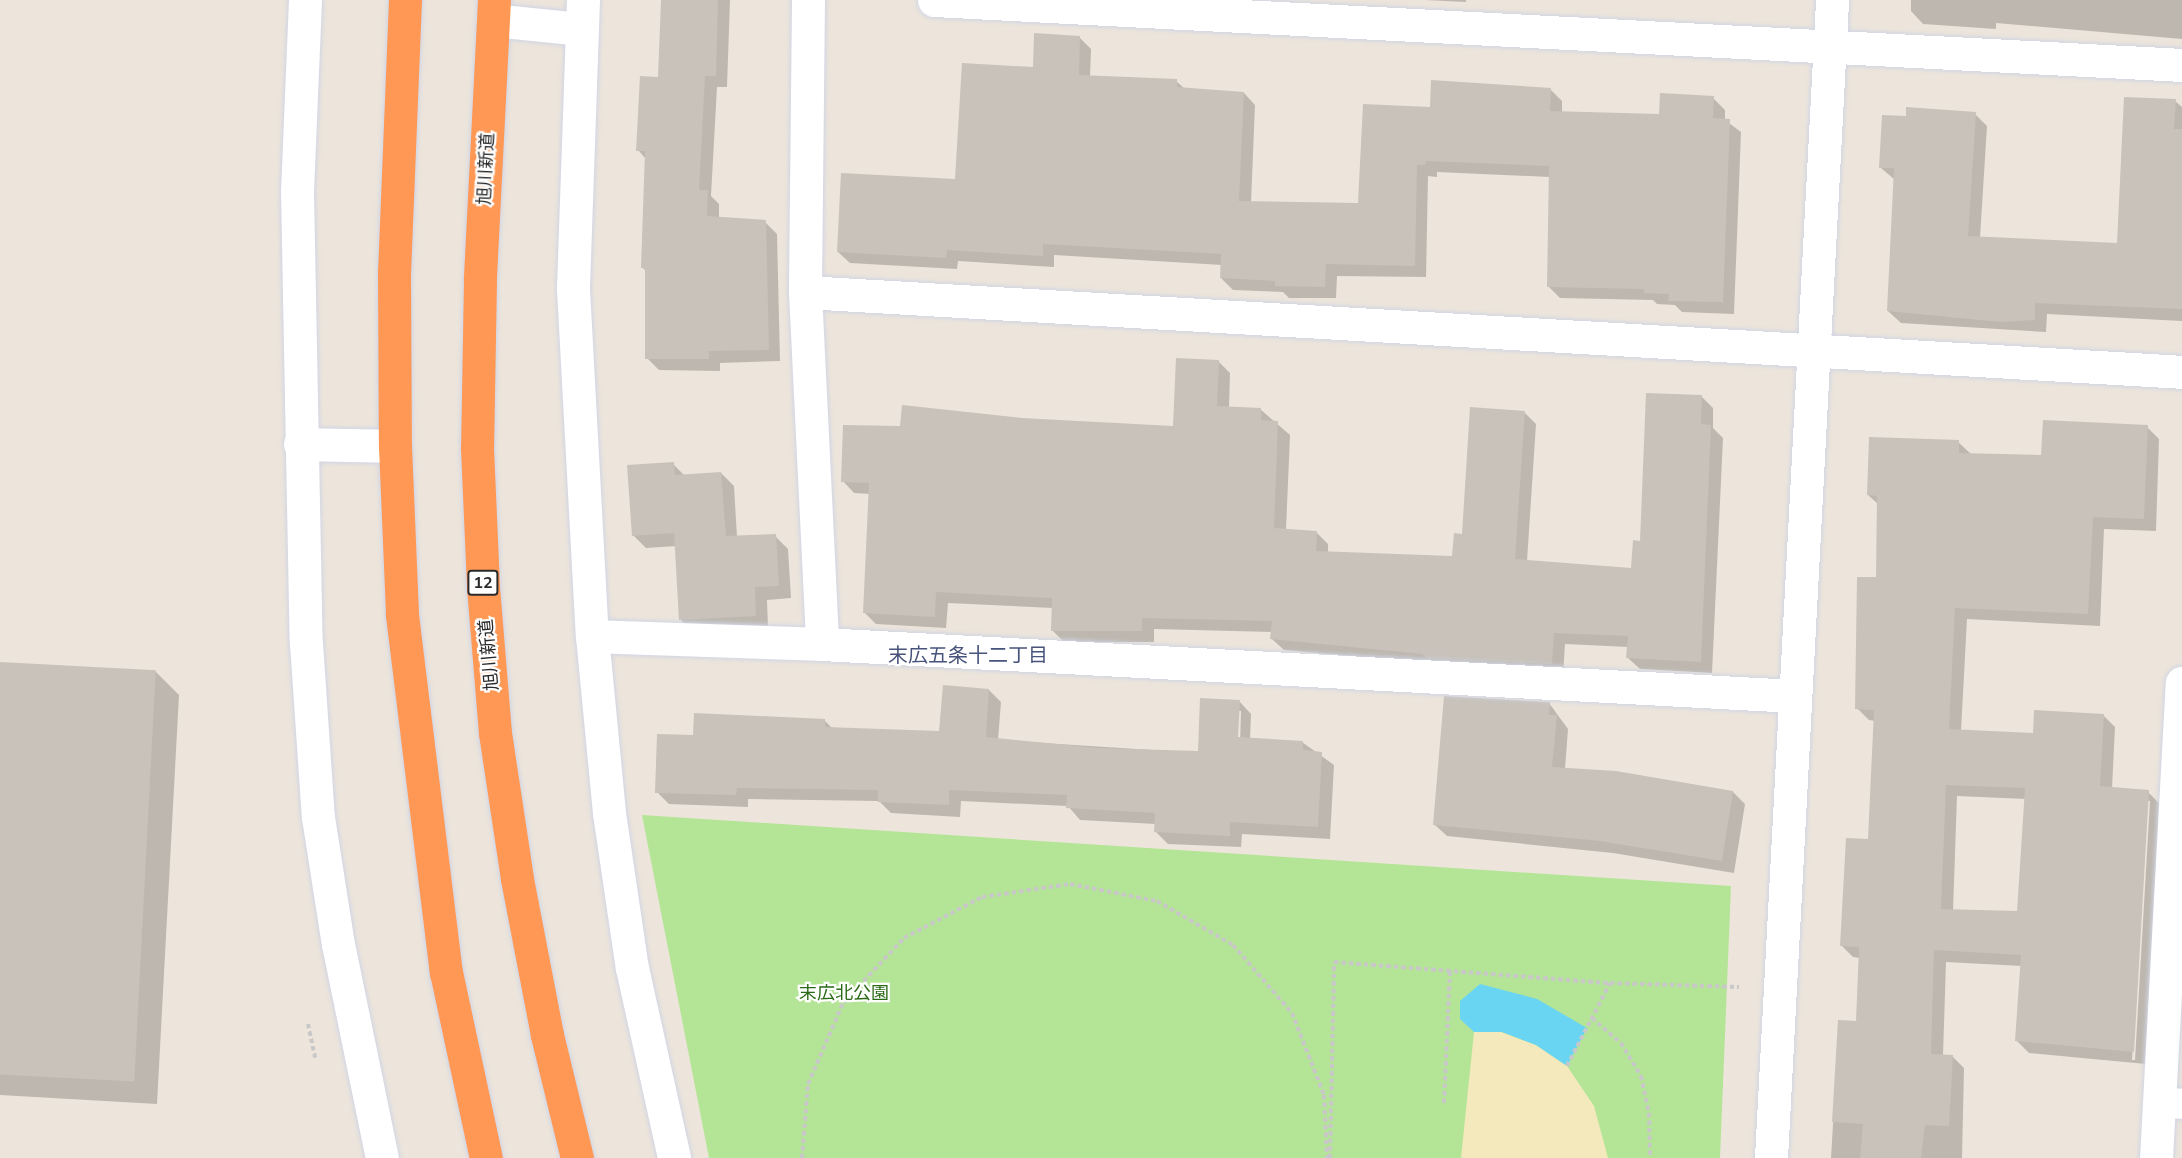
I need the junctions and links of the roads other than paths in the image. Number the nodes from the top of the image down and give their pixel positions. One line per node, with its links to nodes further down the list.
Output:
1 (305, 0): 13 (street)
2 (405, 0): 14 (highway)
3 (808, 0): 10 (street)
4 (934, 0): 8 (street)
5 (1832, 0): 8 (street)
6 (494, 10): 7 (street); 22 (highway, 旭川新道 / 12)
7 (582, 15): 15 (street)
8 (1830, 45): 9 (street); 11 (street)
9 (2182, 65)
10 (805, 292): 11 (street); 16 (street)
11 (1812, 351): 12 (street); 18 (street)
12 (2182, 372)
13 (300, 444): 14 (street); 20 (street)
14 (394, 446): 21 (highway)
15 (592, 636): 16 (street); 23 (street)
16 (822, 644): 18 (street)
17 (2182, 683): 19 (street)
18 (1795, 696): 24 (street)
19 (2170, 1103): 25 (street)
20 (382, 1158)
21 (486, 1158)
22 (577, 1158)
23 (674, 1158)
24 (1771, 1158)
25 (2156, 1158)

